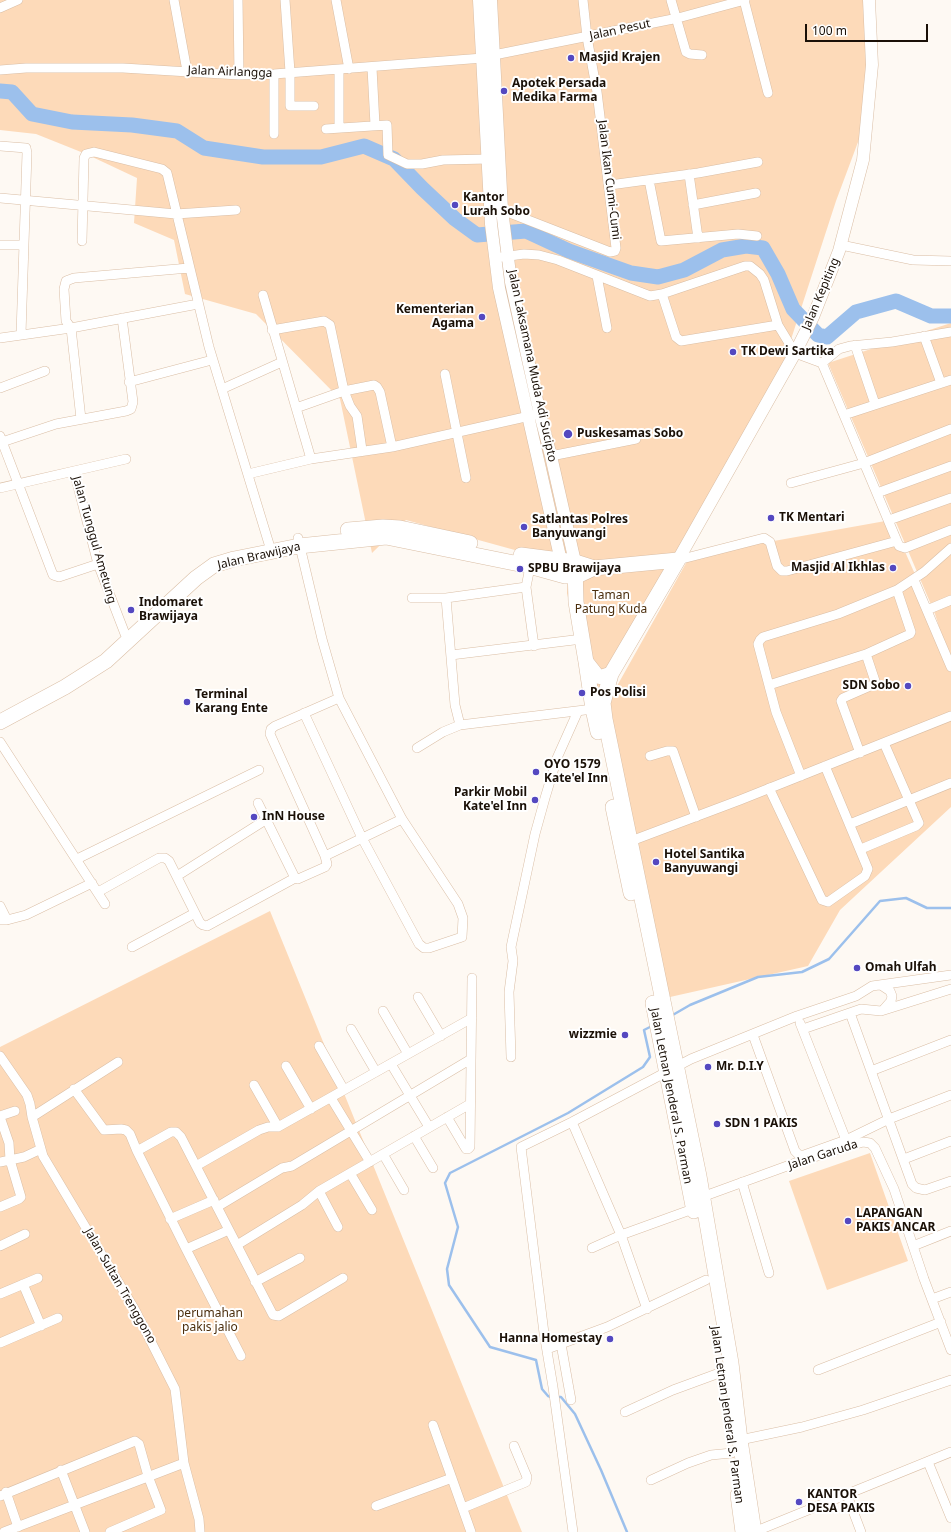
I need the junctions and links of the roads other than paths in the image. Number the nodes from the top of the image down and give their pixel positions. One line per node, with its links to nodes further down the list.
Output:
1 (18, 0): 12 (street)
2 (174, 0): 21 (street)
3 (238, 0): 24 (street)
4 (285, 0): 22 (street)
5 (336, 0): 18 (street)
6 (479, 0): 16 (main road, Jalan Laksamana Muda Adi Sucipto)
7 (491, 0): 16 (main road, Jalan Laksamana Muda Adi Sucipto)
8 (583, 0): 14 (street, Jalan Ikan Cumi-Cumi)
9 (672, 0): 13 (street)
10 (744, 0): 13 (street, Jalan Pesut); 25 (street)
11 (869, 0): 50 (main road, Jalan Kepiting)
12 (0, 8)
13 (678, 18): 14 (street, Jalan Pesut); 15 (street)
14 (587, 37): 16 (street, Jalan Pesut); 36 (street, Jalan Ikan Cumi-Cumi)
15 (702, 54)
16 (488, 57): 17 (street, Jalan Airlangga); 32 (main road, Jalan Laksamana Muda Adi Sucipto); 44 (main road, Jalan Laksamana Muda Adi Sucipto)
17 (372, 68): 18 (street, Jalan Airlangga); 27 (street)
18 (349, 69): 20 (street, Jalan Airlangga)
19 (0, 70): 21 (street, Jalan Airlangga)
20 (339, 70): 22 (street, Jalan Airlangga); 28 (street)
21 (187, 71): 24 (street, Jalan Airlangga)
22 (290, 72): 23 (street, Jalan Airlangga); 26 (street)
23 (274, 74): 24 (street, Jalan Airlangga); 30 (street)
24 (239, 75)
25 (768, 93)
26 (314, 106)
27 (375, 125): 28 (street); 32 (street)
28 (340, 128): 29 (street)
29 (326, 129)
30 (274, 134)
31 (0, 146): 39 (street)
32 (488, 159): 44 (main road, Jalan Laksamana Muda Adi Sucipto)
33 (758, 162): 34 (street)
34 (689, 174): 35 (street); 41 (street)
35 (649, 180): 36 (street); 46 (street)
36 (610, 185): 44 (street, Jalan Ikan Cumi-Cumi)
37 (756, 193): 41 (street)
38 (0, 198): 39 (street)
39 (25, 199): 40 (street); 49 (street)
40 (82, 205): 43 (street); 43 (street); 47 (street)
41 (693, 205): 46 (street)
42 (236, 210): 43 (street)
43 (176, 214): 54 (street)
44 (499, 218): 51 (main road, Jalan Laksamana Muda Adi Sucipto); 52 (main road, Jalan Laksamana Muda Adi Sucipto)
45 (758, 236): 46 (street)
46 (698, 238)
47 (82, 242)
48 (0, 245): 49 (street)
49 (24, 245): 65 (street)
50 (841, 245): 53 (street); 69 (main road, Jalan Kepiting)
51 (508, 252): 52 (street); 55 (street); 83 (main road, Jalan Laksamana Muda Adi Sucipto)
52 (495, 257): 83 (main road, Jalan Laksamana Muda Adi Sucipto)
53 (951, 261)
54 (189, 268): 58 (street); 61 (street)
55 (597, 276): 56 (street); 62 (street)
56 (662, 294): 60 (street); 60 (street)
57 (263, 296): 63 (street)
58 (198, 304): 59 (street); 70 (street)
59 (122, 318): 61 (street); 76 (street)
60 (778, 325): 69 (street)
61 (71, 328): 65 (street); 85 (street)
62 (607, 328)
63 (272, 330): 71 (street); 80 (street)
64 (951, 332): 66 (street)
65 (21, 334): 67 (street)
66 (924, 336): 68 (street); 77 (street)
67 (0, 338)
68 (855, 345): 72 (street); 81 (street)
69 (794, 353): 72 (street); 111 (main road, Jalan Kepiting)
70 (212, 360): 76 (street); 79 (street)
71 (282, 362): 79 (street); 82 (street)
72 (822, 363): 84 (street)
73 (45, 371): 78 (street)
74 (445, 374): 87 (street)
75 (951, 380): 77 (street)
76 (129, 382): 85 (street)
77 (941, 383): 81 (street)
78 (0, 388)
79 (222, 389): 98 (street)
80 (344, 391): 82 (street); 90 (street); 91 (street)
81 (875, 404): 84 (street)
82 (296, 408): 94 (street)
83 (534, 415): 87 (street); 92 (main road, Jalan Laksamana Muda Adi Sucipto); 114 (main road, Jalan Laksamana Muda Adi Sucipto)
84 (844, 415): 95 (street)
85 (81, 419): 88 (street)
86 (951, 429): 95 (street)
87 (456, 432): 90 (street); 99 (street)
88 (1, 439): 101 (street)
89 (636, 439): 92 (street)
90 (392, 447): 91 (street)
91 (362, 450): 94 (street)
92 (551, 456): 114 (main road, Jalan Laksamana Muda Adi Sucipto)
93 (126, 459): 97 (street)
94 (311, 459): 98 (street)
95 (864, 463): 100 (street); 103 (street)
96 (951, 466): 103 (street)
97 (74, 471): 101 (street, Jalan Tunggul Ametung); 113 (street, Jalan Tunggul Ametung)
98 (248, 474): 108 (street)
99 (466, 478)
100 (791, 483)
101 (17, 484): 102 (street, Jalan Tunggul Ametung); 113 (street)
102 (0, 488)
103 (877, 493): 105 (street)
104 (951, 498): 105 (street)
105 (888, 520): 109 (street)
106 (951, 530): 109 (street)
107 (299, 542): 108 (highway, Jalan Brawijaya); 112 (highway, Jalan Brawijaya); 131 (street); 136 (highway, Jalan Brawijaya)
108 (269, 544): 122 (highway, Jalan Brawijaya)
109 (900, 545): 111 (street)
110 (951, 548): 115 (street)
111 (678, 560): 114 (highway, Jalan Brawijaya); 129 (highway, Jalan Letnan Jenderal S. Parman)
112 (531, 562): 114 (highway, Jalan Brawijaya); 116 (street)
113 (98, 564): 122 (street, Jalan Tunggul Ametung)
114 (569, 569): 123 (highway, Jalan Letnan Jenderal S. Parman)
115 (914, 580): 117 (street); 121 (street)
116 (526, 587): 119 (street); 124 (street)
117 (897, 590): 126 (street); 130 (street)
118 (412, 598): 119 (street)
119 (446, 598): 125 (street)
120 (951, 600): 121 (street)
121 (927, 610): 128 (street)
122 (125, 634): 134 (highway, Jalan Brawijaya)
123 (582, 639): 124 (street); 127 (highway, Jalan Letnan Jenderal S. Parman)
124 (534, 646): 125 (street)
125 (451, 654): 137 (street)
126 (866, 654): 130 (street); 141 (street)
127 (586, 662): 129 (highway); 132 (highway, Jalan Letnan Jenderal S. Parman)
128 (951, 664)
129 (610, 674): 155 (highway, Jalan Letnan Jenderal S. Parman)
130 (769, 685): 145 (street)
131 (340, 698): 133 (street); 152 (street)
132 (585, 710): 137 (street); 172 (highway, Jalan Letnan Jenderal S. Parman); 187 (street)
133 (304, 713): 154 (street); 157 (street)
134 (0, 715)
135 (951, 716): 139 (street)
136 (0, 722)
137 (460, 725): 140 (street)
138 (0, 742): 158 (street)
139 (884, 743): 141 (street); 148 (street)
140 (418, 748)
141 (860, 752): 143 (street)
142 (650, 756): 150 (street)
143 (825, 766): 145 (street); 153 (street)
144 (259, 770): 158 (street)
145 (801, 776): 147 (street)
146 (951, 783): 148 (street)
147 (769, 788): 150 (street); 156 (street)
148 (909, 800): 153 (street); 156 (street)
149 (258, 803): 151 (street)
150 (696, 817): 155 (street)
151 (266, 819): 159 (street); 160 (street)
152 (402, 819): 154 (street); 154 (street)
153 (850, 824): 156 (street)
154 (362, 838): 157 (street)
155 (631, 841): 172 (highway, Jalan Letnan Jenderal S. Parman)
156 (861, 849)
157 (325, 856): 160 (street)
158 (77, 859): 161 (street)
159 (176, 876): 162 (street); 165 (street)
160 (295, 878): 165 (street)
161 (92, 883): 162 (street); 166 (street)
162 (98, 892): 163 (street)
163 (105, 904)
164 (0, 906): 166 (street)
165 (195, 913): 167 (street)
166 (4, 920)
167 (132, 947)
168 (951, 976): 170 (street)
169 (472, 978): 178 (street)
170 (881, 985): 174 (street); 177 (street)
171 (951, 989): 174 (street)
172 (655, 991): 192 (highway, Jalan Letnan Jenderal S. Parman)
173 (418, 997): 182 (street)
174 (884, 1009): 176 (street)
175 (383, 1011): 185 (street)
176 (850, 1013): 180 (street); 193 (street)
177 (797, 1016): 180 (street); 181 (street)
178 (472, 1018): 182 (street); 188 (street)
179 (351, 1029): 194 (street)
180 (803, 1029): 213 (street)
181 (753, 1035): 192 (street); 213 (street)
182 (441, 1036): 185 (street)
183 (951, 1040): 193 (street)
184 (319, 1046): 197 (street)
185 (408, 1054): 190 (street)
186 (0, 1056): 205 (street, Jalan Sultan Trenggono)
187 (511, 1057)
188 (471, 1059): 199 (street); 201 (street)
189 (118, 1062): 196 (street)
190 (391, 1064): 194 (street); 199 (street)
191 (286, 1066): 202 (street)
192 (671, 1067): 208 (street); 229 (highway, Jalan Letnan Jenderal S. Parman)
193 (871, 1071): 207 (street)
194 (376, 1072): 197 (street)
195 (254, 1085): 209 (street)
196 (74, 1089): 205 (street); 216 (street)
197 (344, 1090): 200 (street)
198 (951, 1095): 207 (street)
199 (410, 1096): 210 (street); 211 (street)
200 (331, 1098): 202 (street); 211 (street)
201 (470, 1104): 206 (street); 206 (street)
202 (311, 1108): 209 (street)
203 (15, 1111): 204 (street)
204 (0, 1116): 218 (street)
205 (32, 1117): 215 (street, Jalan Sultan Trenggono)
206 (447, 1117): 210 (street)
207 (889, 1119): 213 (street); 219 (street)
208 (572, 1122): 238 (street); 260 (street)
209 (278, 1127): 222 (street)
210 (429, 1127): 212 (street)
211 (351, 1131): 221 (street); 230 (street)
212 (414, 1136): 217 (street); 223 (street)
213 (846, 1140)
214 (951, 1141): 219 (street)
215 (41, 1149): 218 (street); 274 (street, Jalan Sultan Trenggono)
216 (137, 1151): 222 (street); 233 (street)
217 (382, 1154): 221 (street); 227 (street)
218 (17, 1159): 220 (street); 231 (street)
219 (904, 1159): 225 (street)
220 (0, 1162)
221 (370, 1162): 224 (street)
222 (196, 1166): 230 (street)
223 (433, 1168)
224 (350, 1173): 228 (street); 232 (street)
225 (951, 1181)
226 (742, 1182): 229 (street, Jalan Garuda); 241 (street, Jalan Garuda); 245 (street)
227 (404, 1190)
228 (319, 1191): 234 (street); 239 (street)
229 (698, 1203): 238 (street, Jalan Garuda); 248 (highway, Jalan Letnan Jenderal S. Parman); 269 (highway, Jalan Letnan Jenderal S. Parman)
230 (216, 1204): 233 (street); 235 (street)
231 (0, 1207)
232 (372, 1210)
233 (170, 1219): 242 (street)
234 (338, 1228)
235 (229, 1230): 239 (street); 242 (street)
236 (951, 1231): 241 (street)
237 (25, 1234): 240 (street)
238 (621, 1235): 243 (street, Jalan Garuda); 254 (street)
239 (237, 1245): 249 (street)
240 (0, 1246)
241 (913, 1246): 253 (street, Jalan Garuda)
242 (186, 1248): 262 (street)
243 (592, 1248)
244 (300, 1258): 249 (street)
245 (769, 1273)
246 (38, 1278): 250 (street)
247 (343, 1278): 249 (street)
248 (706, 1280): 254 (street); 264 (highway, Jalan Letnan Jenderal S. Parman)
249 (255, 1282)
250 (23, 1284): 252 (street); 257 (street)
251 (951, 1292): 253 (street)
252 (0, 1294)
253 (932, 1299): 256 (street, Jalan Garuda)
254 (647, 1310): 259 (street)
255 (58, 1318): 257 (street)
256 (941, 1322): 261 (street, Jalan Garuda); 263 (street)
257 (41, 1326): 258 (street)
258 (0, 1343)
259 (561, 1344): 260 (street); 266 (street)
260 (547, 1349): 291 (street)
261 (951, 1350)
262 (241, 1356)
263 (818, 1370)
264 (722, 1372): 267 (street); 272 (highway, Jalan Letnan Jenderal S. Parman)
265 (951, 1380): 269 (street)
266 (571, 1400)
267 (625, 1412)
268 (433, 1425): 277 (street)
269 (740, 1440): 293 (highway, Jalan Letnan Jenderal S. Parman)
270 (514, 1446): 283 (street)
271 (951, 1452): 273 (street)
272 (732, 1453): 278 (street); 292 (highway, Jalan Letnan Jenderal S. Parman)
273 (928, 1462): 280 (street); 284 (street)
274 (184, 1463): 276 (street); 286 (street, Jalan Sultan Trenggono)
275 (61, 1470): 276 (street); 279 (street); 281 (street)
276 (148, 1476): 281 (street); 289 (street)
277 (452, 1478): 282 (street); 283 (street)
278 (651, 1480)
279 (3, 1494): 285 (street)
280 (847, 1495): 293 (street); 294 (street)
281 (74, 1504): 285 (street); 288 (street)
282 (376, 1506)
283 (463, 1508): 290 (street)
284 (951, 1518)
285 (18, 1526): 287 (street)
286 (200, 1529)
287 (4, 1532)
288 (84, 1532)
289 (110, 1532)
290 (472, 1532)
291 (573, 1532)
292 (743, 1532)
293 (754, 1532)
294 (861, 1532)

